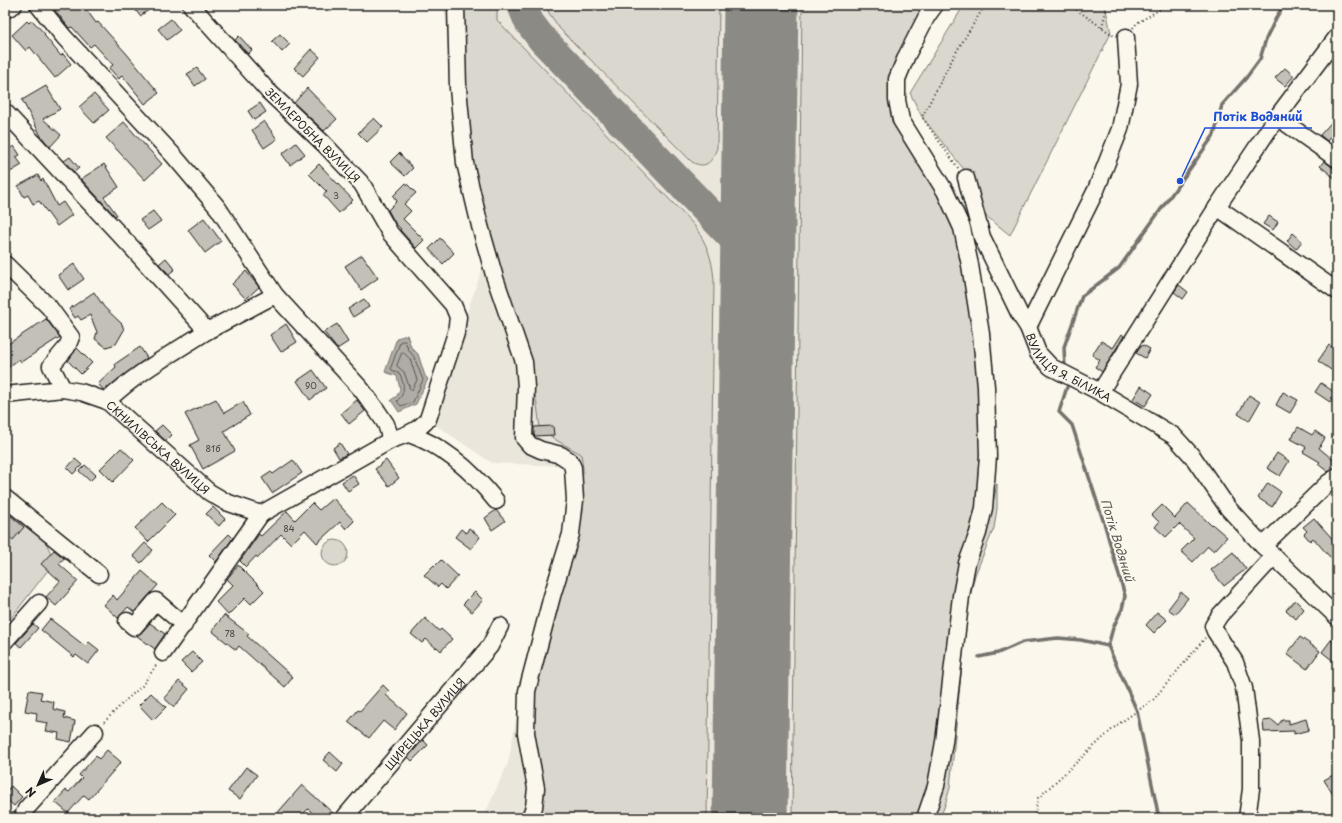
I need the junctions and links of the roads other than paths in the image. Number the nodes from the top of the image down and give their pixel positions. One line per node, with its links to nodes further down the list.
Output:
1 (14, 5): 6 (street)
2 (38, 5): 16 (street)
3 (191, 5): 23 (street, ЗЕМЛЕРОБНА ВУЛИЦЯ)
4 (456, 5): 41 (street)
5 (935, 5): 42 (street)
6 (5, 10)
7 (1126, 37): 17 (street, ВУЛИЦЯ Я. БІЛИКА)
8 (1337, 37): 10 (street)
9 (5, 112): 18 (street)
10 (1277, 117): 11 (street); 13 (street)
11 (1337, 159)
12 (966, 178): 17 (street)
13 (1217, 207): 15 (street); 20 (street)
14 (5, 264): 19 (street)
15 (1337, 291)
16 (275, 295): 18 (street); 24 (street)
17 (1028, 327): 20 (street, ВУЛИЦЯ Я. БІЛИКА)
18 (207, 331): 22 (street)
19 (63, 389): 21 (street, СКНИЛІВСЬКА ВУЛИЦЯ); 22 (street, СКНИЛІВСЬКА ВУЛИЦЯ)
20 (1100, 392): 29 (street, ВУЛИЦЯ Я. БІЛИКА)
21 (5, 395)
22 (107, 401): 28 (street, СКНИЛІВСЬКА ВУЛИЦЯ)
23 (409, 434): 24 (street); 27 (street)
24 (391, 440): 28 (street)
25 (1337, 477): 29 (street)
26 (5, 498): 30 (street)
27 (496, 500)
28 (261, 514): 34 (street)
29 (1268, 551): 32 (street, ВУЛИЦЯ Я. БІЛИКА); 43 (street)
30 (99, 574)
31 (39, 603): 36 (street)
32 (1337, 617)
33 (127, 621): 34 (street)
34 (184, 624): 37 (street)
35 (500, 626): 40 (street, ЩИРЕЦЬКА ВУЛИЦЯ)
36 (5, 641)
37 (164, 653)
38 (95, 732): 39 (street)
39 (22, 818)
40 (344, 818)
41 (530, 818)
42 (925, 818)
43 (1247, 818)

